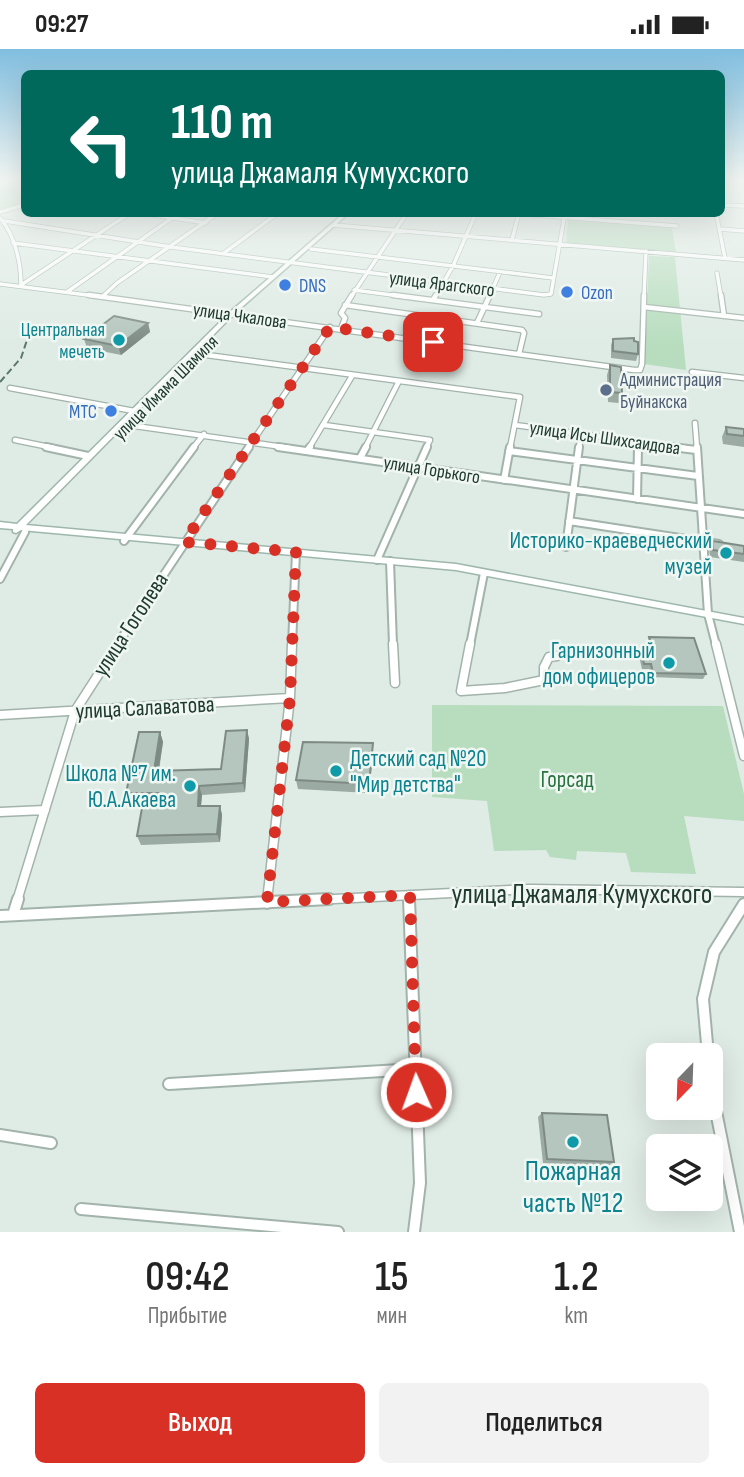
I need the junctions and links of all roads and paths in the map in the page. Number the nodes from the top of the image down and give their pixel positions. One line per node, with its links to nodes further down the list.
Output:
1 (9, 234): 18 (street)
2 (84, 234): 14 (street, улица Ярагского)
3 (97, 234): 14 (street)
4 (148, 234): 17 (street)
5 (189, 234): 20 (street)
6 (250, 234): 24 (street)
7 (324, 234): 30 (main road, улица Имама Шамиля)
8 (326, 234): 21 (main road, улица Имама Шамиля)
9 (394, 234): 27 (street)
10 (435, 234): 15 (street)
11 (514, 234): 16 (street)
12 (561, 234): 19 (street)
13 (721, 234): 26 (street)
14 (94, 236): 17 (street, улица Ярагского); 22 (street)
15 (466, 236): 16 (street); 31 (street)
16 (512, 240): 19 (street)
17 (136, 242): 20 (street, улица Ярагского); 25 (street)
18 (13, 243): 22 (street); 39 (street)
19 (559, 244): 23 (street); 36 (street)
20 (171, 247): 24 (street, улица Ярагского); 29 (street)
21 (311, 249): 27 (street); 30 (main road, улица Имама Шамиля)
22 (71, 250): 25 (street); 39 (street)
23 (646, 251): 26 (street); 47 (street)
24 (223, 254): 30 (street, улица Ярагского)
25 (114, 257): 29 (street); 42 (street)
26 (725, 258): 28 (street)
27 (376, 259): 31 (street); 34 (street)
28 (744, 260)
29 (148, 262): 35 (street); 43 (street)
30 (291, 263): 34 (street, улица Ярагского); 35 (main road, улица Имама Шамиля); 48 (main road, улица Имама Шамиля)
31 (453, 266): 32 (street); 37 (street)
32 (500, 272): 36 (street); 40 (street)
33 (717, 273): 50 (street)
34 (367, 274): 37 (street, улица Ярагского); 41 (street)
35 (273, 277): 48 (main road, улица Имама Шамиля)
36 (553, 278): 40 (street, улица Ярагского)
37 (443, 282): 40 (street, улица Ярагского); 44 (street)
38 (0, 284): 39 (street, улица Чкалова)
39 (21, 285): 42 (street, улица Чкалова)
40 (492, 289): 46 (street)
41 (354, 290): 44 (street); 45 (street)
42 (67, 292): 43 (street, улица Чкалова)
43 (103, 296): 48 (street, улица Чкалова)
44 (433, 300): 46 (street)
45 (345, 305): 52 (street); 54 (street)
46 (484, 306): 49 (street); 52 (street)
47 (644, 307): 50 (street); 55 (street, улица Чкалова)
48 (236, 314): 53 (street, улица Чкалова); 56 (main road, улица Имама Шамиля); 63 (main road, улица Имама Шамиля)
49 (540, 314)
50 (724, 316): 51 (street)
51 (744, 318)
52 (477, 323): 55 (street)
53 (330, 327): 54 (street, улица Чкалова); 57 (street, улица Гоголева)
54 (341, 329): 55 (street, улица Чкалова)
55 (519, 353)
56 (199, 354): 57 (street); 65 (main road, улица Имама Шамиля)
57 (301, 368): 59 (street); 72 (street, улица Гоголева)
58 (692, 372): 60 (street)
59 (352, 376): 61 (street); 66 (street)
60 (744, 378)
61 (399, 381): 67 (street); 68 (street)
62 (10, 389): 63 (street)
63 (134, 411): 65 (main road, улица Имама Шамиля)
64 (695, 423): 75 (street)
65 (124, 424): 69 (street, улица Горького); 77 (main road, улица Имама Шамиля); 90 (main road, улица Имама Шамиля)
66 (324, 425): 68 (street); 74 (street)
67 (515, 425): 70 (street, улица Исы Шихсаидова); 76 (street)
68 (374, 432): 78 (street); 80 (street)
69 (204, 434): 72 (street, улица Горького); 92 (street)
70 (581, 434): 73 (street, улица Исы Шихсаидова); 79 (street)
71 (15, 440): 77 (street)
72 (254, 442): 74 (street, улица Горького); 94 (street, улица Гоголева)
73 (638, 442): 75 (street, улица Исы Шихсаидова); 81 (street)
74 (308, 450): 78 (street, улица Горького)
75 (696, 450): 82 (street)
76 (509, 451): 79 (street); 83 (street)
77 (88, 456): 90 (main road, улица Имама Шамиля)
78 (360, 458): 80 (street, улица Горького)
79 (578, 459): 81 (street); 84 (street)
80 (419, 468): 83 (street, улица Горького); 98 (street)
81 (638, 468): 82 (street); 85 (street)
82 (698, 476): 86 (street)
83 (504, 481): 84 (street, улица Горького)
84 (575, 490): 85 (street, улица Горького); 88 (street)
85 (637, 499): 86 (street, улица Горького)
86 (701, 508): 87 (street, улица Горького); 93 (street)
87 (744, 514)
88 (569, 521): 93 (street); 96 (street)
89 (0, 525): 90 (main road)
90 (21, 530): 91 (main road); 92 (main road); 101 (street, улица Имама Шамиля)
91 (0, 531)
92 (126, 539): 94 (main road)
93 (704, 541): 95 (street); 102 (street)
94 (182, 544): 97 (main road); 107 (street, улица Гоголева)
95 (730, 545)
96 (566, 547)
97 (295, 555): 98 (main road); 99 (main road); 106 (street)
98 (377, 560): 99 (main road)
99 (391, 564): 100 (main road); 105 (street)
100 (484, 575): 102 (main road); 104 (street)
101 (0, 579)
102 (709, 616): 103 (main road); 109 (street)
103 (744, 623)
104 (556, 656)
105 (396, 683)
106 (290, 698): 107 (street, улица Салаватова); 114 (street)
107 (75, 711): 108 (street, улица Салаватова); 110 (street, улица Гоголева)
108 (0, 715)
109 (744, 756)
110 (45, 810): 111 (street); 116 (street, улица Гоголева)
111 (0, 811)
112 (744, 893): 113 (street, улица Джамаля Кумухского)
113 (410, 895): 114 (street, улица Джамаля Кумухского); 119 (street)
114 (267, 902): 116 (street, улица Джамаля Кумухского)
115 (744, 905): 118 (street)
116 (13, 915): 117 (street, улица Джамаля Кумухского)
117 (0, 916)
118 (707, 1043)
119 (416, 1069): 120 (street); 126 (street)
120 (169, 1084)
121 (718, 1120): 127 (street)
122 (0, 1135): 123 (street)
123 (51, 1143)
124 (81, 1209): 125 (street)
125 (338, 1232)
126 (414, 1232)
127 (740, 1232)

